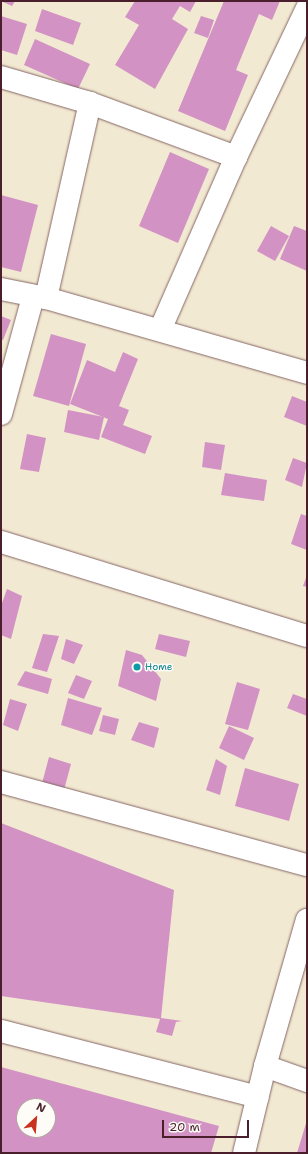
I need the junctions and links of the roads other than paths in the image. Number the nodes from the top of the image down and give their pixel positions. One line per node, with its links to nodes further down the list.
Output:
1 (307, 8): 4 (street)
2 (1, 77): 3 (street)
3 (90, 103): 4 (street); 6 (street)
4 (236, 157): 7 (street)
5 (1, 289): 6 (street)
6 (40, 298): 7 (street); 9 (street)
7 (160, 330): 8 (street)
8 (307, 373)
9 (1, 414)
10 (1, 542): 11 (street)
11 (307, 636)
12 (1, 782): 13 (street)
13 (307, 865)
14 (307, 920): 16 (street)
15 (1, 1031): 18 (street)
16 (265, 1066): 17 (street); 18 (street)
17 (307, 1081)
18 (258, 1097): 19 (street)
19 (244, 1153)

